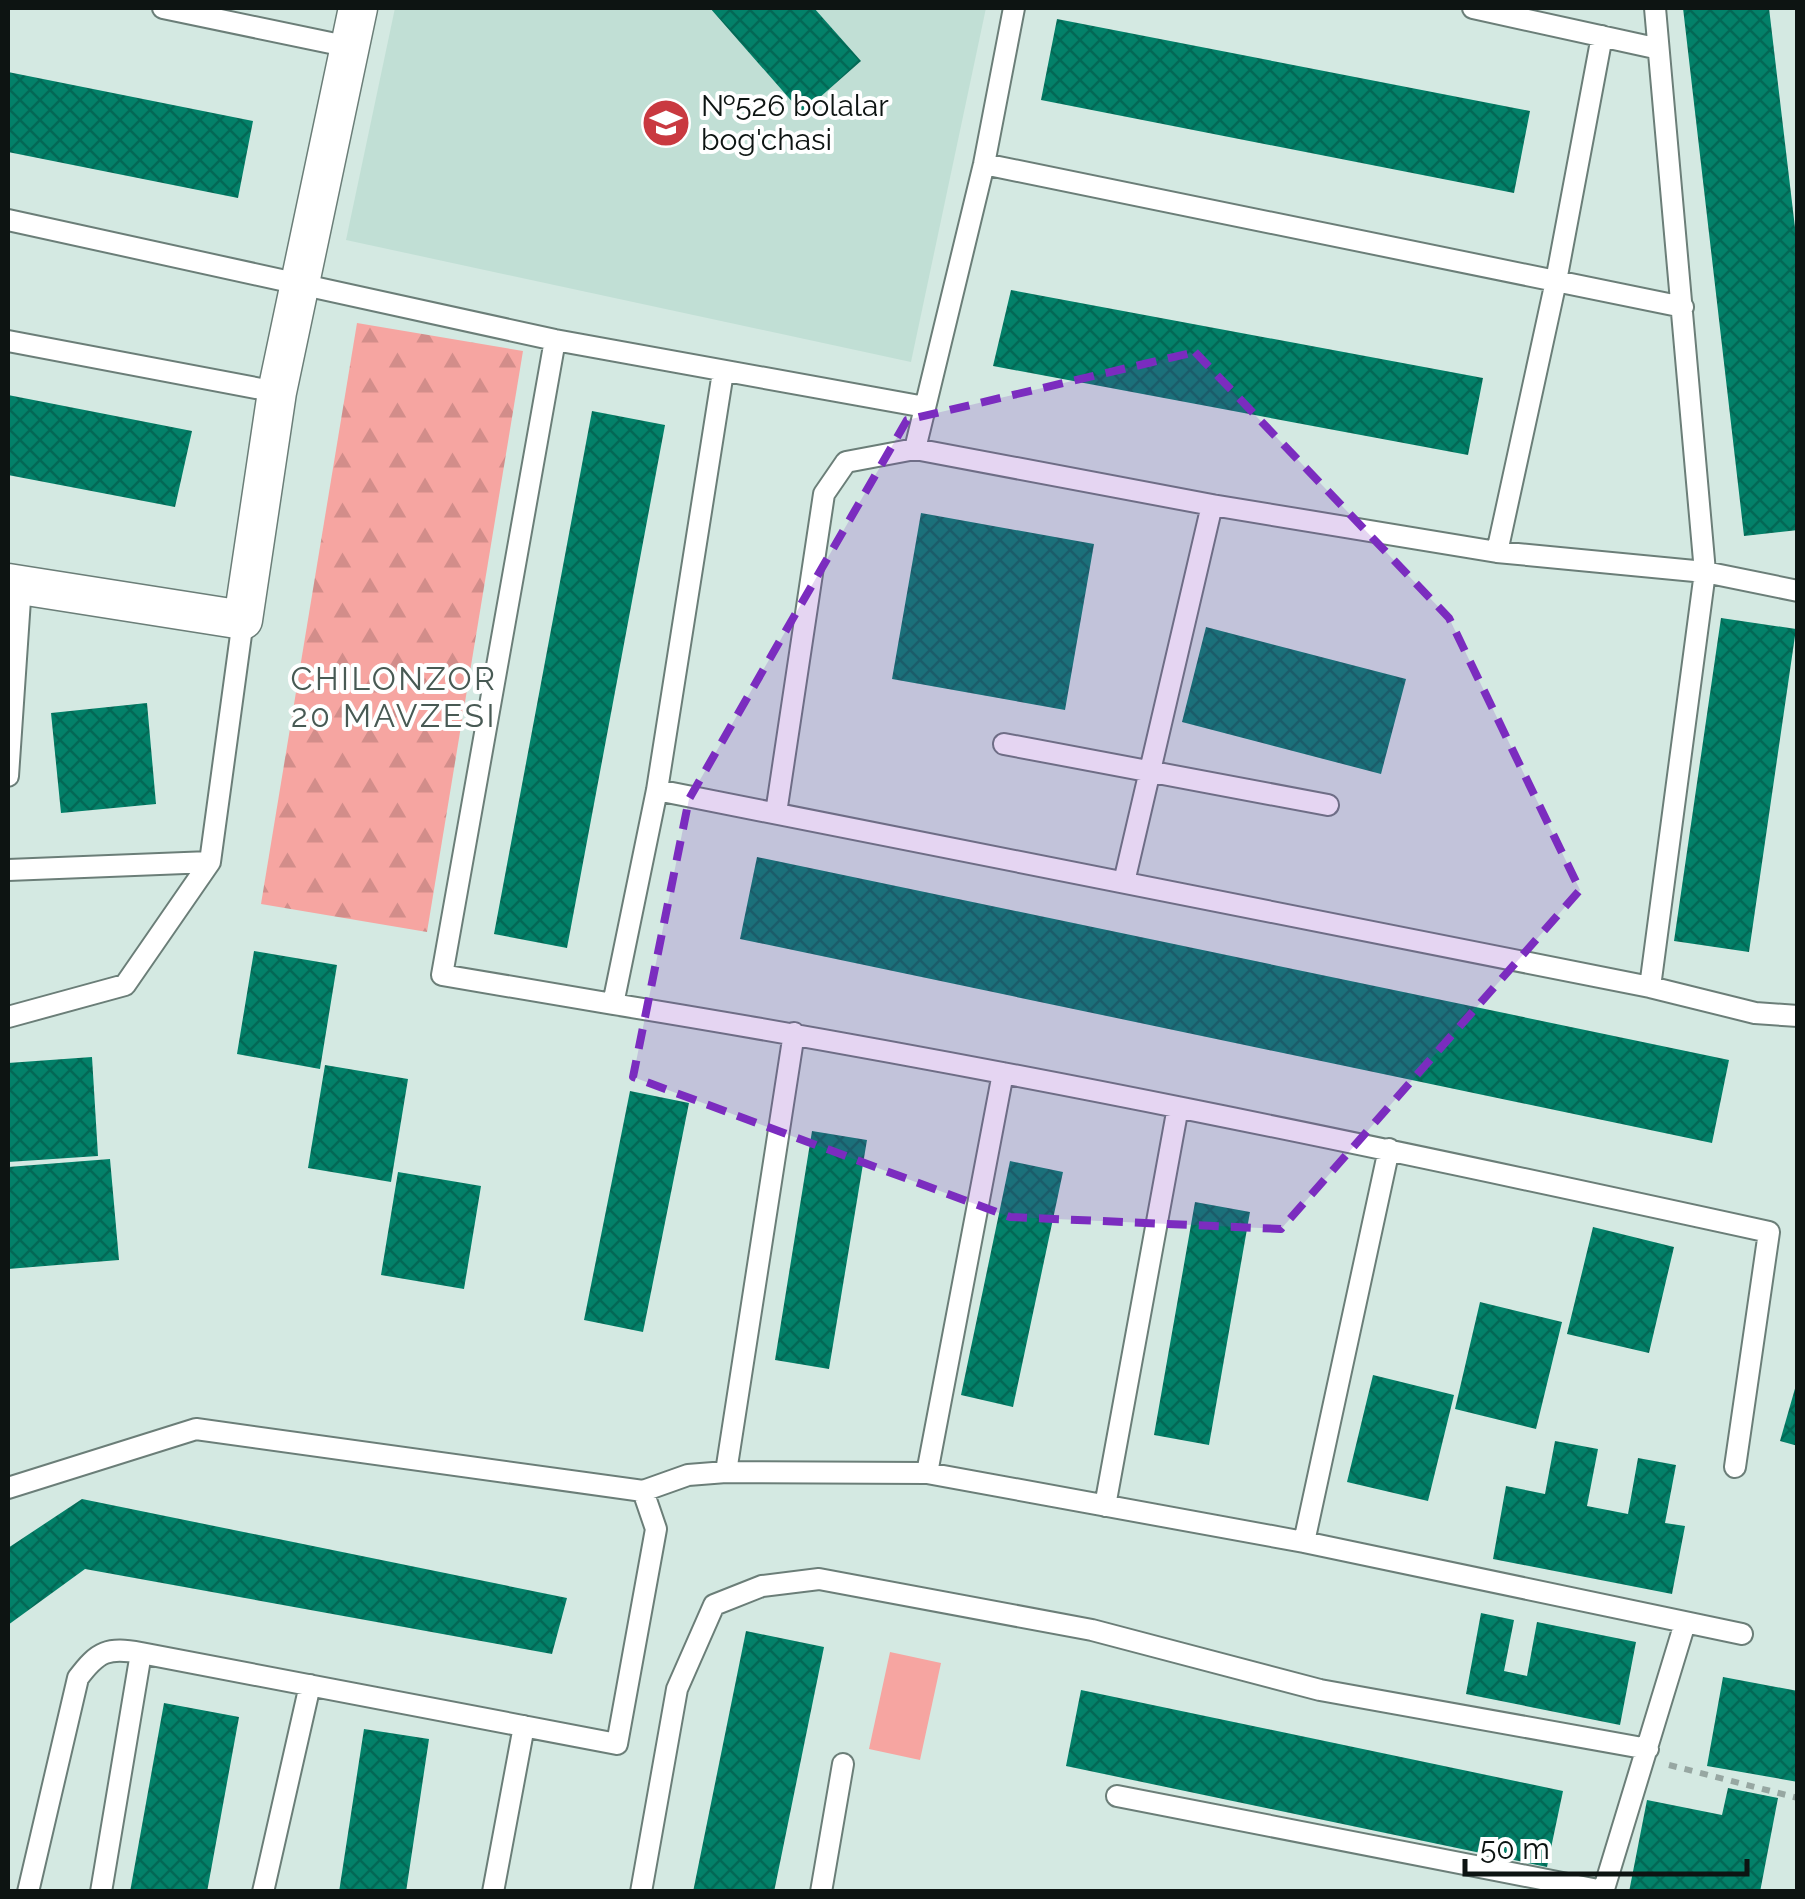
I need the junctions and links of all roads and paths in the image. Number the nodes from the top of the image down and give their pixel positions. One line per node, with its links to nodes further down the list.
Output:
1 (163, 8): 7 (lane)
2 (358, 8): 7 (street)
3 (1014, 8): 9 (lane)
4 (1473, 8): 6 (lane)
5 (1655, 8): 8 (lane)
6 (1602, 36): 8 (lane); 11 (lane)
7 (350, 47): 12 (street)
8 (1656, 48): 13 (lane)
9 (984, 164): 11 (lane); 18 (lane)
10 (8, 220): 12 (lane)
11 (1556, 281): 13 (lane); 21 (lane)
12 (300, 285): 14 (lane); 17 (street)
13 (1683, 307): 22 (lane)
14 (555, 340): 16 (lane); 36 (lane)
15 (8, 341): 17 (lane)
16 (723, 372): 18 (lane); 29 (lane)
17 (277, 392): 25 (street)
18 (924, 407): 19 (lane)
19 (914, 449): 20 (lane); 31 (lane)
20 (1212, 505): 21 (lane); 27 (lane)
21 (1496, 552): 22 (lane)
22 (1705, 572): 24 (lane); 35 (lane)
23 (14, 584): 25 (street); 28 (lane)
24 (1798, 591)
25 (243, 620): 32 (lane)
26 (1004, 744): 27 (lane)
27 (1152, 772): 30 (lane); 34 (lane)
28 (8, 776)
29 (658, 790): 31 (lane); 36 (lane)
30 (1328, 806)
31 (776, 813): 34 (lane)
32 (210, 862): 33 (lane); 38 (lane)
33 (8, 870)
34 (1124, 882): 35 (lane)
35 (1650, 988): 37 (lane)
36 (613, 1004): 39 (lane)
37 (1798, 1016)
38 (8, 1017)
39 (794, 1033): 40 (lane); 44 (lane)
40 (1003, 1073): 41 (lane); 45 (lane)
41 (1178, 1107): 42 (lane); 48 (lane)
42 (1389, 1149): 43 (lane); 49 (lane)
43 (1735, 1467)
44 (726, 1472): 45 (lane); 47 (lane)
45 (927, 1474): 48 (lane)
46 (8, 1488): 47 (lane)
47 (643, 1491): 54 (lane)
48 (1106, 1506): 49 (lane)
49 (1304, 1542): 50 (lane)
50 (1685, 1623): 51 (lane); 55 (lane)
51 (1742, 1634)
52 (141, 1654): 53 (lane); 60 (lane); 61 (lane)
53 (310, 1685): 54 (lane); 62 (lane)
54 (524, 1726): 63 (lane)
55 (1646, 1754): 58 (path); 59 (lane); 64 (lane)
56 (843, 1764): 65 (lane)
57 (1117, 1796): 59 (lane)
58 (1798, 1798)
59 (1603, 1891)
60 (28, 1892)
61 (100, 1892)
62 (263, 1892)
63 (493, 1892)
64 (641, 1892)
65 (822, 1892)

